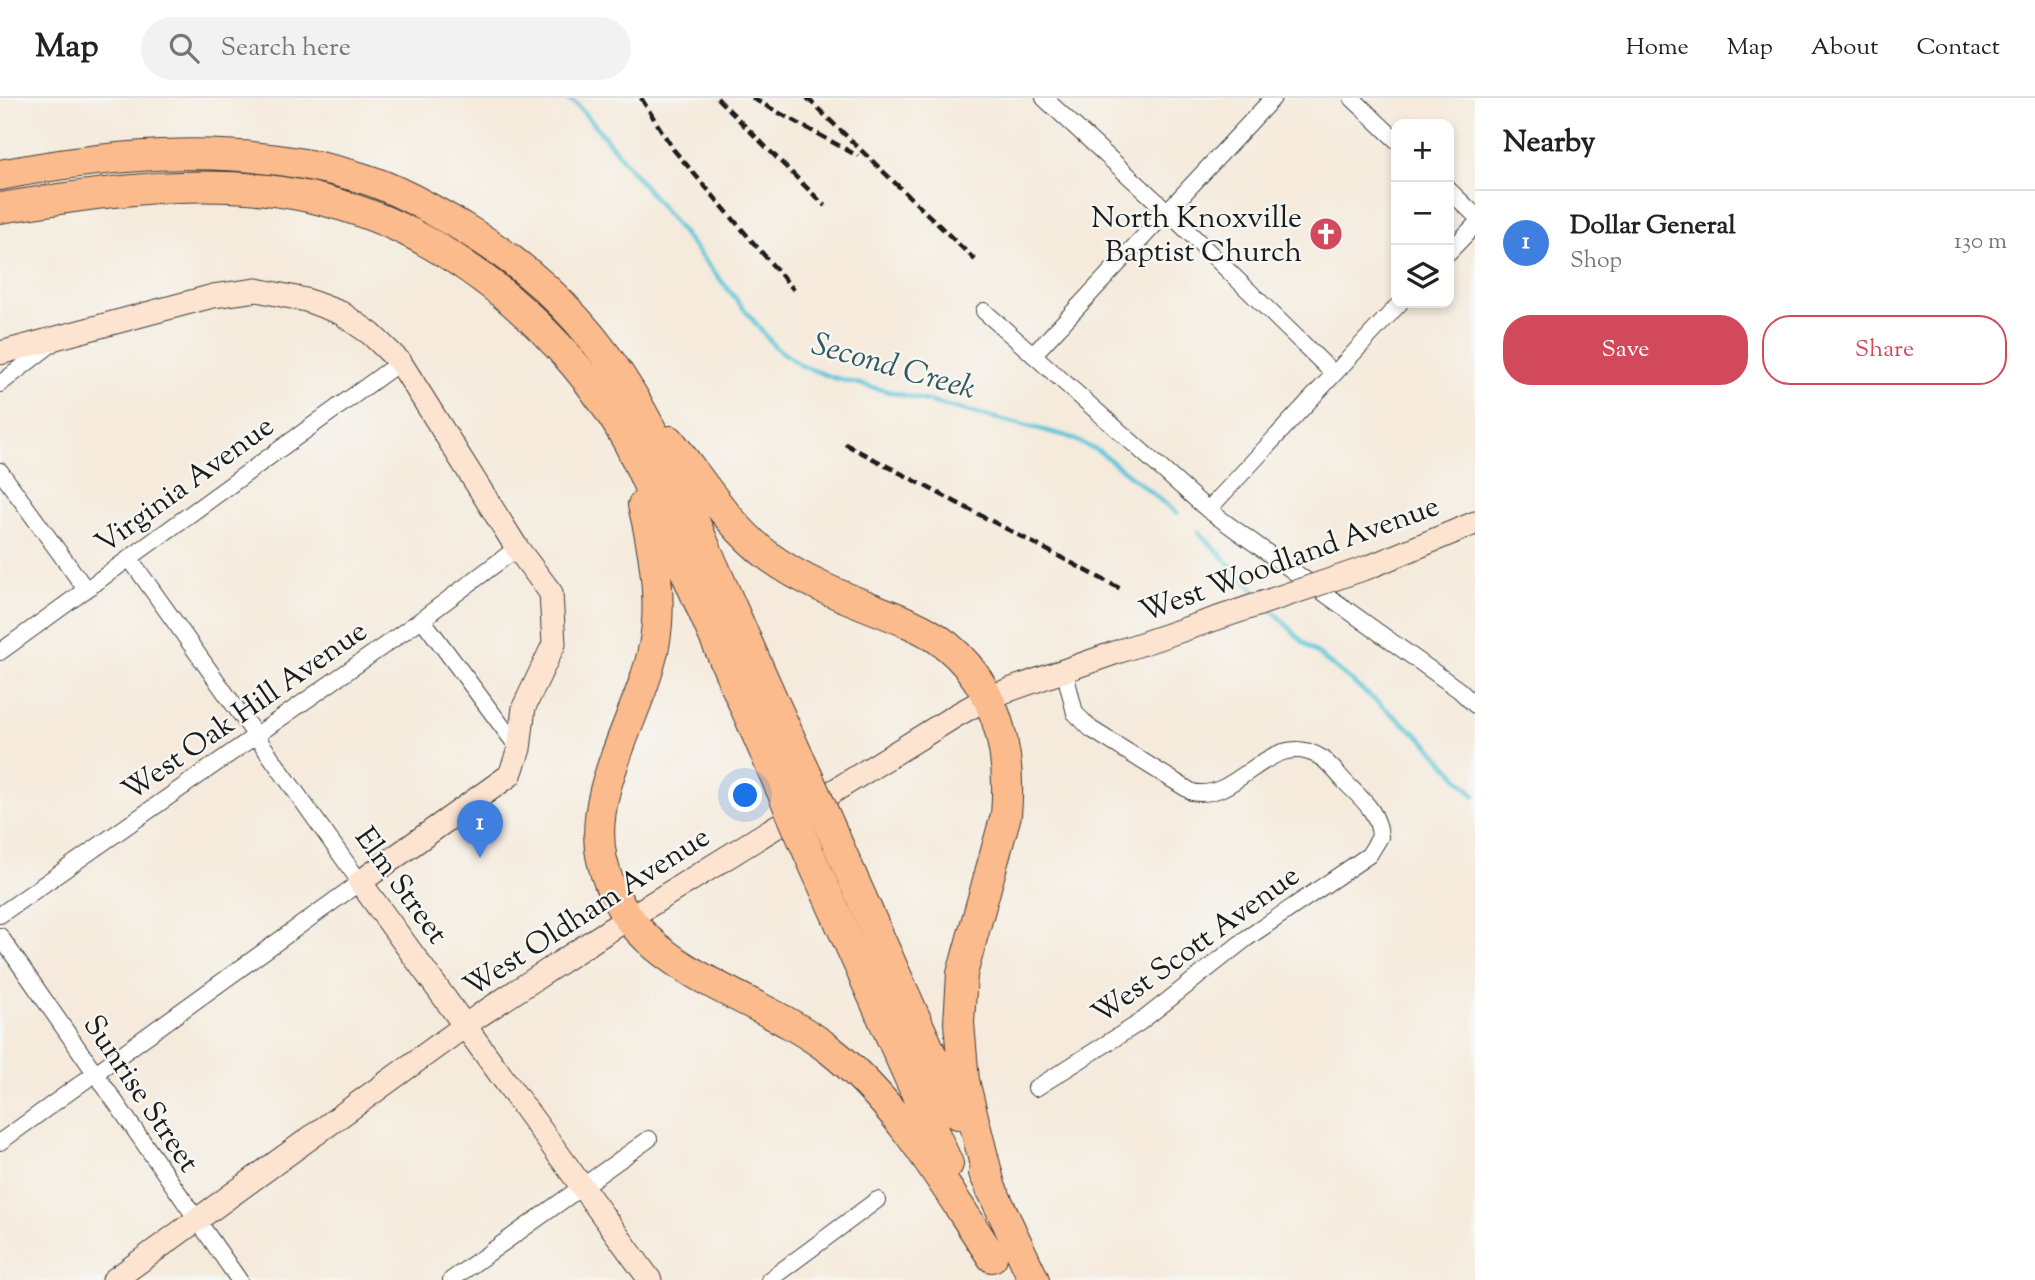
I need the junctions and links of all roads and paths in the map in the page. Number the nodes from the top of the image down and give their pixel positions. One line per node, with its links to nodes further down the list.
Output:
1 (1044, 98): 8 (street)
2 (1273, 98): 8 (street)
3 (1352, 98): 4 (street)
4 (1391, 135)
5 (0, 174): 20 (highway)
6 (1454, 195): 9 (street)
7 (0, 208): 21 (highway)
8 (1167, 211): 16 (street); 18 (street)
9 (1475, 215)
10 (1475, 225): 11 (street)
11 (1454, 247)
12 (1395, 308): 18 (street)
13 (984, 311): 16 (street)
14 (56, 340): 15 (street); 17 (street); 19 (street)
15 (0, 353)
16 (1033, 355): 23 (street)
17 (400, 362): 25 (street); 26 (street, Virginia Avenue)
18 (1333, 373): 23 (street)
19 (0, 384)
20 (631, 394): 32 (highway); 36 (highway)
21 (627, 441): 36 (highway); 39 (highway)
22 (0, 471): 27 (street)
23 (1208, 510): 33 (street)
24 (1475, 523): 29 (street, West Woodland Avenue, bridge)
25 (517, 548): 28 (street, West Oak Hill Avenue); 35 (street)
26 (130, 559): 27 (street, Virginia Avenue); 34 (street, Elm Street)
27 (85, 588): 30 (street, Virginia Avenue)
28 (422, 619): 34 (street, West Oak Hill Avenue); 35 (street)
29 (1123, 650): 31 (street, West Oldham Avenue)
30 (0, 652)
31 (1064, 669): 32 (street, West Oldham Avenue); 43 (street, West Scott Avenue)
32 (989, 697): 39 (street, West Oldham Avenue); 47 (highway)
33 (1475, 705)
34 (258, 735): 37 (street, Elm Street); 38 (street, West Oak Hill Avenue)
35 (519, 749): 37 (street)
36 (793, 780): 47 (highway, bridge); 50 (highway, bridge)
37 (360, 882): 41 (street, Elm Street); 42 (street)
38 (0, 915)
39 (628, 918): 41 (street, West Oldham Avenue); 50 (highway)
40 (0, 936): 42 (street, Sunrise Street)
41 (466, 1026): 46 (street, Elm Street); 49 (street, West Oldham Avenue)
42 (96, 1074): 45 (street); 49 (street, Sunrise Street)
43 (1035, 1088)
44 (649, 1139): 46 (street)
45 (0, 1142)
46 (583, 1187): 53 (street); 54 (street, Elm Street)
47 (991, 1189): 56 (highway)
48 (877, 1200): 55 (street)
49 (196, 1222): 51 (street, West Oldham Avenue); 52 (street, Sunrise Street)
50 (997, 1269)
51 (114, 1280)
52 (239, 1280)
53 (451, 1280)
54 (650, 1280)
55 (769, 1280)
56 (1034, 1280)

